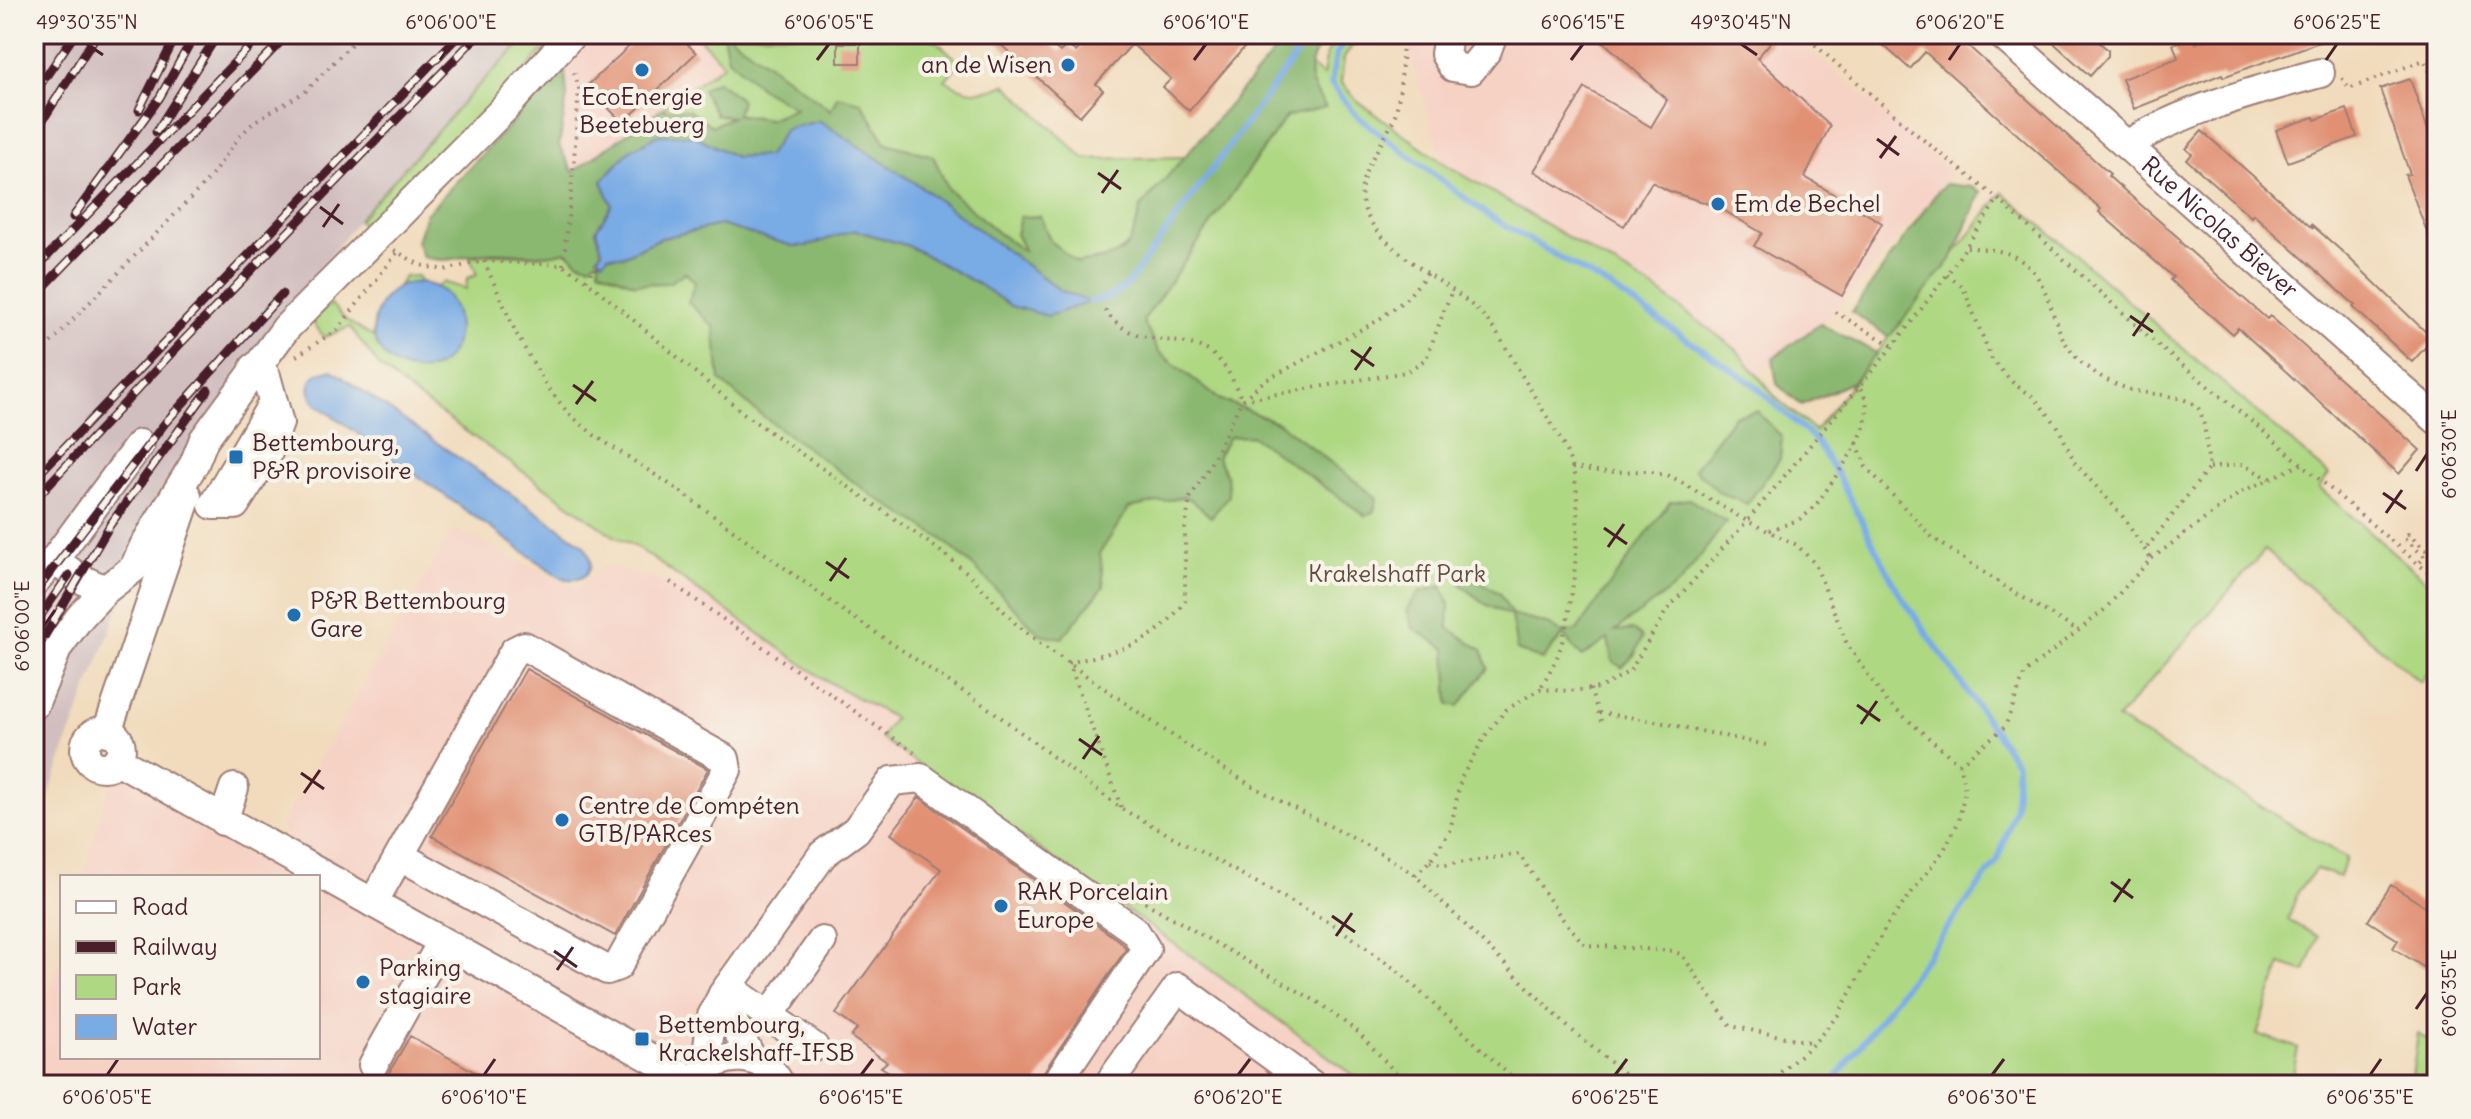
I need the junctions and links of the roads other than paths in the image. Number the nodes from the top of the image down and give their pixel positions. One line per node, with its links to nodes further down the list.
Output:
1 (1448, 34): 2 (street)
2 (1493, 34)
3 (2001, 34): 6 (street, Rue Nicolas Biever)
4 (568, 45): 7 (street)
5 (2320, 73): 6 (street)
6 (2127, 145): 8 (street, Rue Nicolas Biever)
7 (254, 368): 10 (street); 11 (street)
8 (2437, 420)
9 (140, 444): 12 (street)
10 (194, 464): 11 (street); 14 (street)
11 (200, 504): 17 (street)
12 (54, 560): 13 (street); 14 (street)
13 (34, 582)
14 (105, 590): 15 (street)
15 (34, 705)
16 (234, 788): 17 (street)
17 (223, 821): 19 (street)
18 (400, 856): 18 (street); 19 (street)
19 (373, 903): 21 (street)
20 (822, 941): 23 (street)
21 (442, 942): 26 (street); 27 (street)
22 (726, 990): 23 (street); 25 (street); 27 (street); 29 (street)
23 (769, 1016): 24 (street)
24 (814, 1047)
25 (752, 1059): 27 (street); 28 (street)
26 (373, 1065)
27 (697, 1079)
28 (780, 1085)
29 (1055, 1085)
30 (1108, 1085): 31 (street)
31 (1312, 1085)

